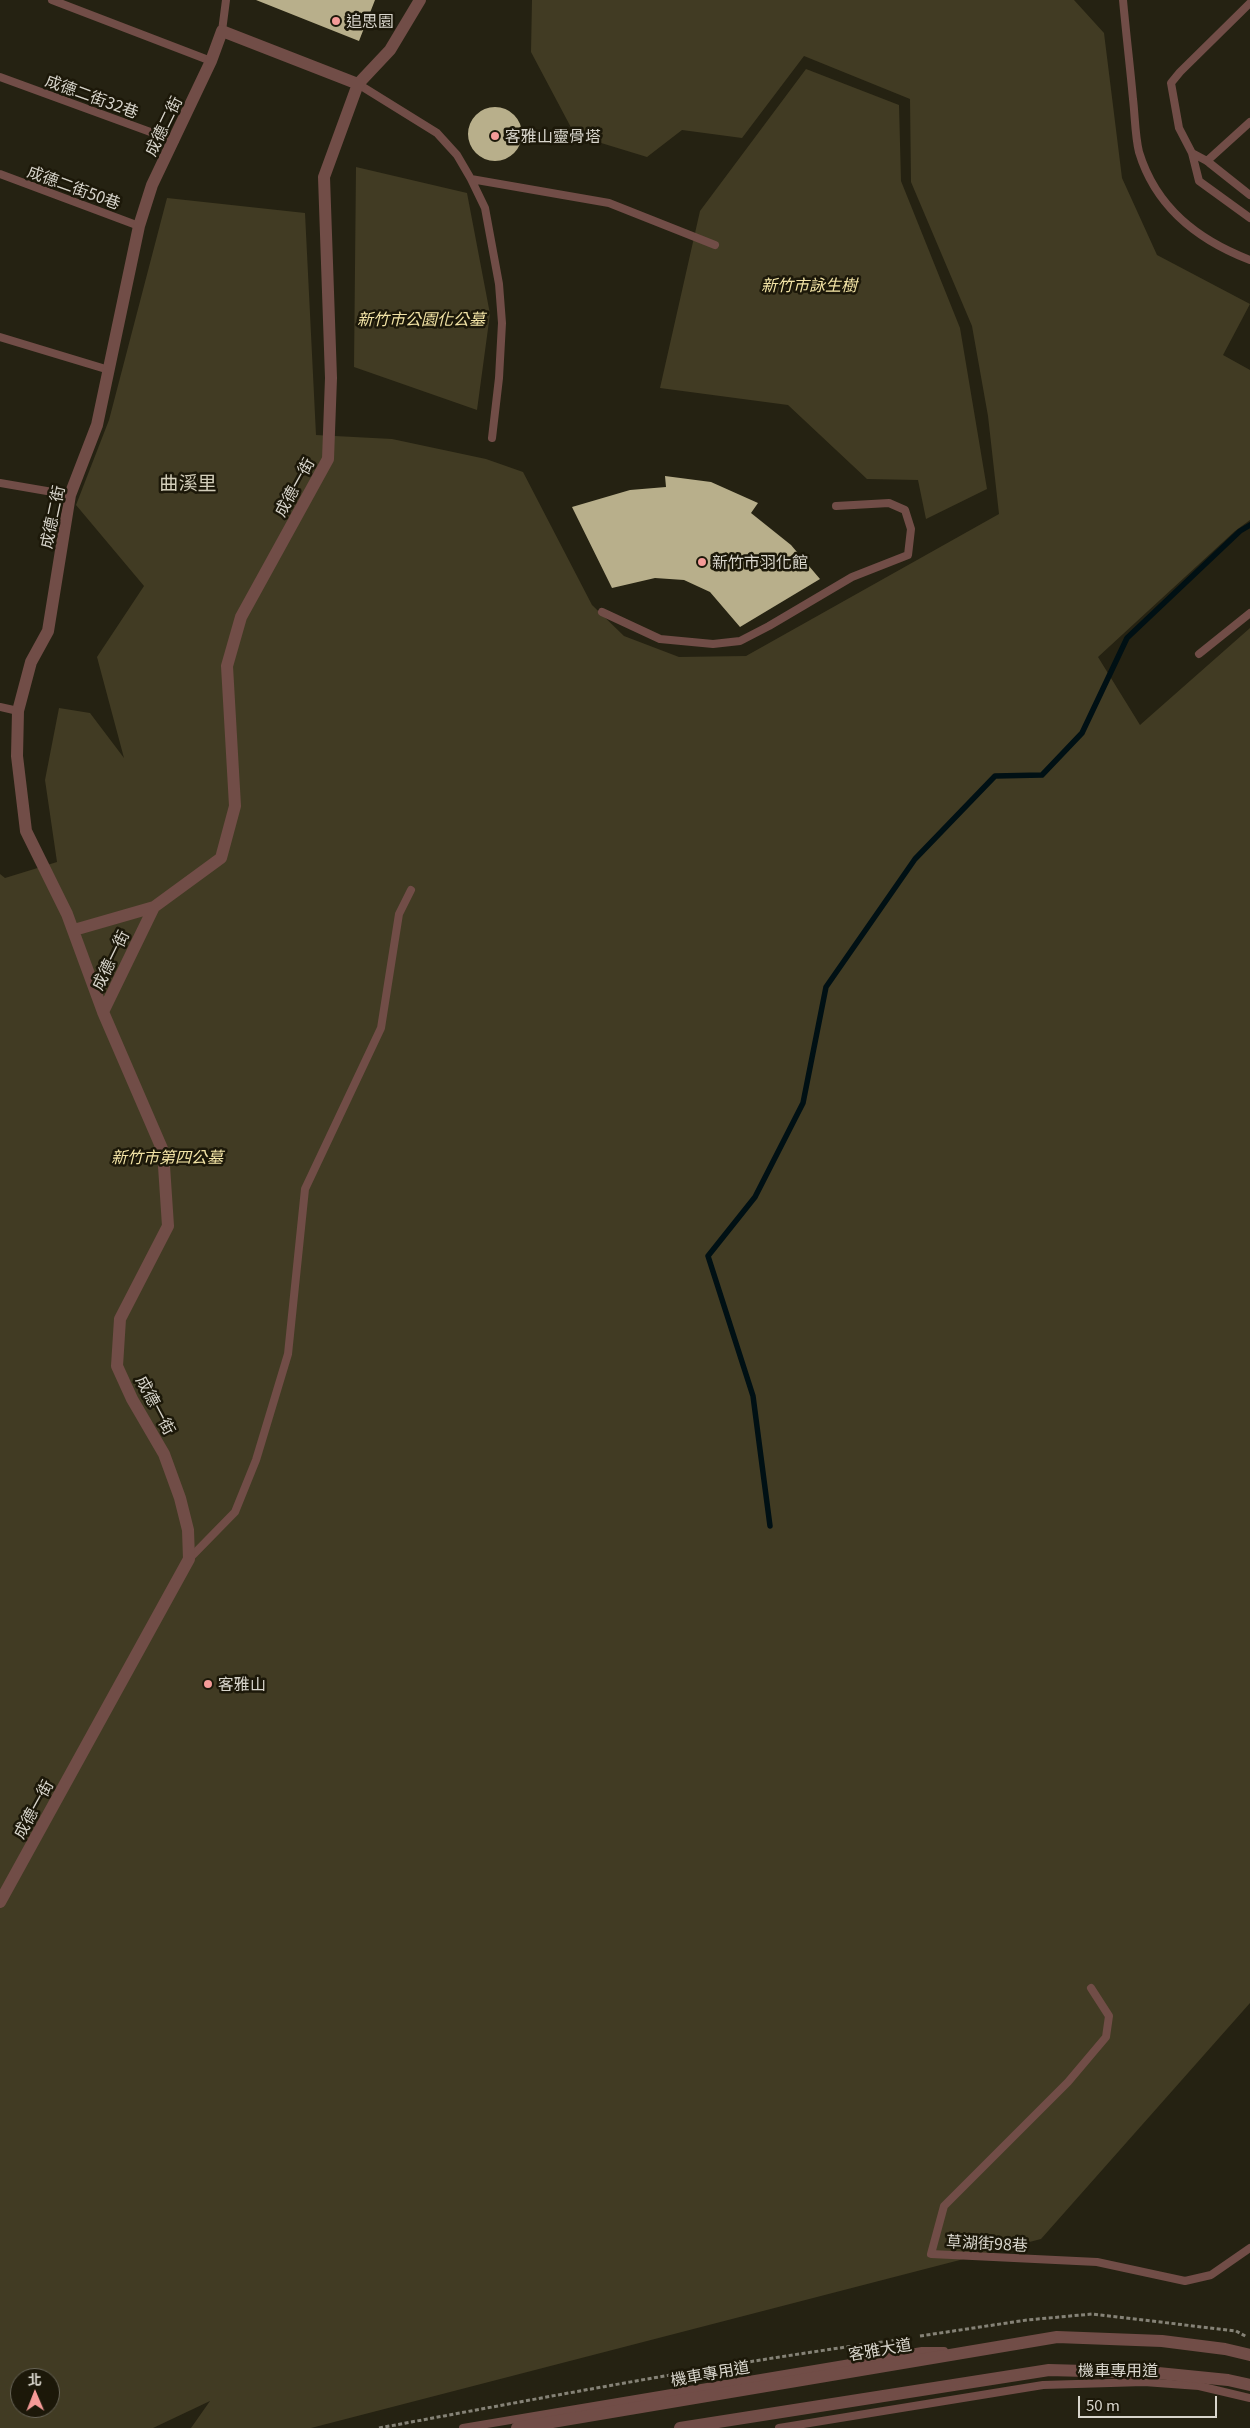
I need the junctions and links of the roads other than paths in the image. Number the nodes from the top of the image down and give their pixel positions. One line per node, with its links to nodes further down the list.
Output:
1 (52, 0): 8 (lane)
2 (226, 0): 7 (lane, 成德二街)
3 (420, 0): 10 (street, 成德一街)
4 (1123, 0): 21 (lane)
5 (1241, 0): 6 (lane)
6 (1249, 6): 13 (lane)
7 (222, 32): 8 (street, 成德二街); 10 (street)
8 (212, 61): 12 (street, 成德二街)
9 (0, 76): 12 (lane, 成德二街32巷)
10 (358, 84): 16 (lane); 34 (street, 成德一街)
11 (1250, 122): 14 (lane)
12 (175, 141): 19 (street, 成德二街)
13 (1192, 153): 14 (lane); 18 (lane)
14 (1208, 161): 17 (lane)
15 (0, 174): 19 (lane, 成德二街50巷)
16 (471, 179): 20 (lane); 24 (lane)
17 (1250, 195)
18 (1250, 218)
19 (139, 226): 23 (street, 成德二街)
20 (715, 245)
21 (1250, 260)
22 (0, 336): 23 (lane)
23 (109, 370): 26 (street, 成德二街)
24 (492, 438)
25 (0, 483): 26 (lane)
26 (70, 495): 32 (street, 成德二街)
27 (836, 506): 28 (lane)
28 (602, 612)
29 (1250, 613): 30 (lane)
30 (1200, 654)
31 (0, 707): 32 (lane)
32 (18, 711): 35 (street, 成德二街)
33 (411, 890): 37 (lane)
34 (154, 907): 35 (street, 成德一街); 36 (street, 成德一街)
35 (74, 930): 36 (street, 成德二街)
36 (103, 1012): 37 (street, 成德一街)
37 (189, 1559): 38 (street, 成德一街)
38 (0, 1902)
39 (1091, 1988): 40 (lane, 草湖街98巷)
40 (1250, 2248)
41 (961, 2352): 42 (street, 客雅大道); 45 (lane, 機車專用道); 46 (street, 客雅大道)
42 (1250, 2355)
43 (1250, 2385): 47 (street)
44 (1250, 2398): 48 (lane, 機車專用道)
45 (463, 2428)
46 (517, 2428)
47 (680, 2428)
48 (779, 2428)

